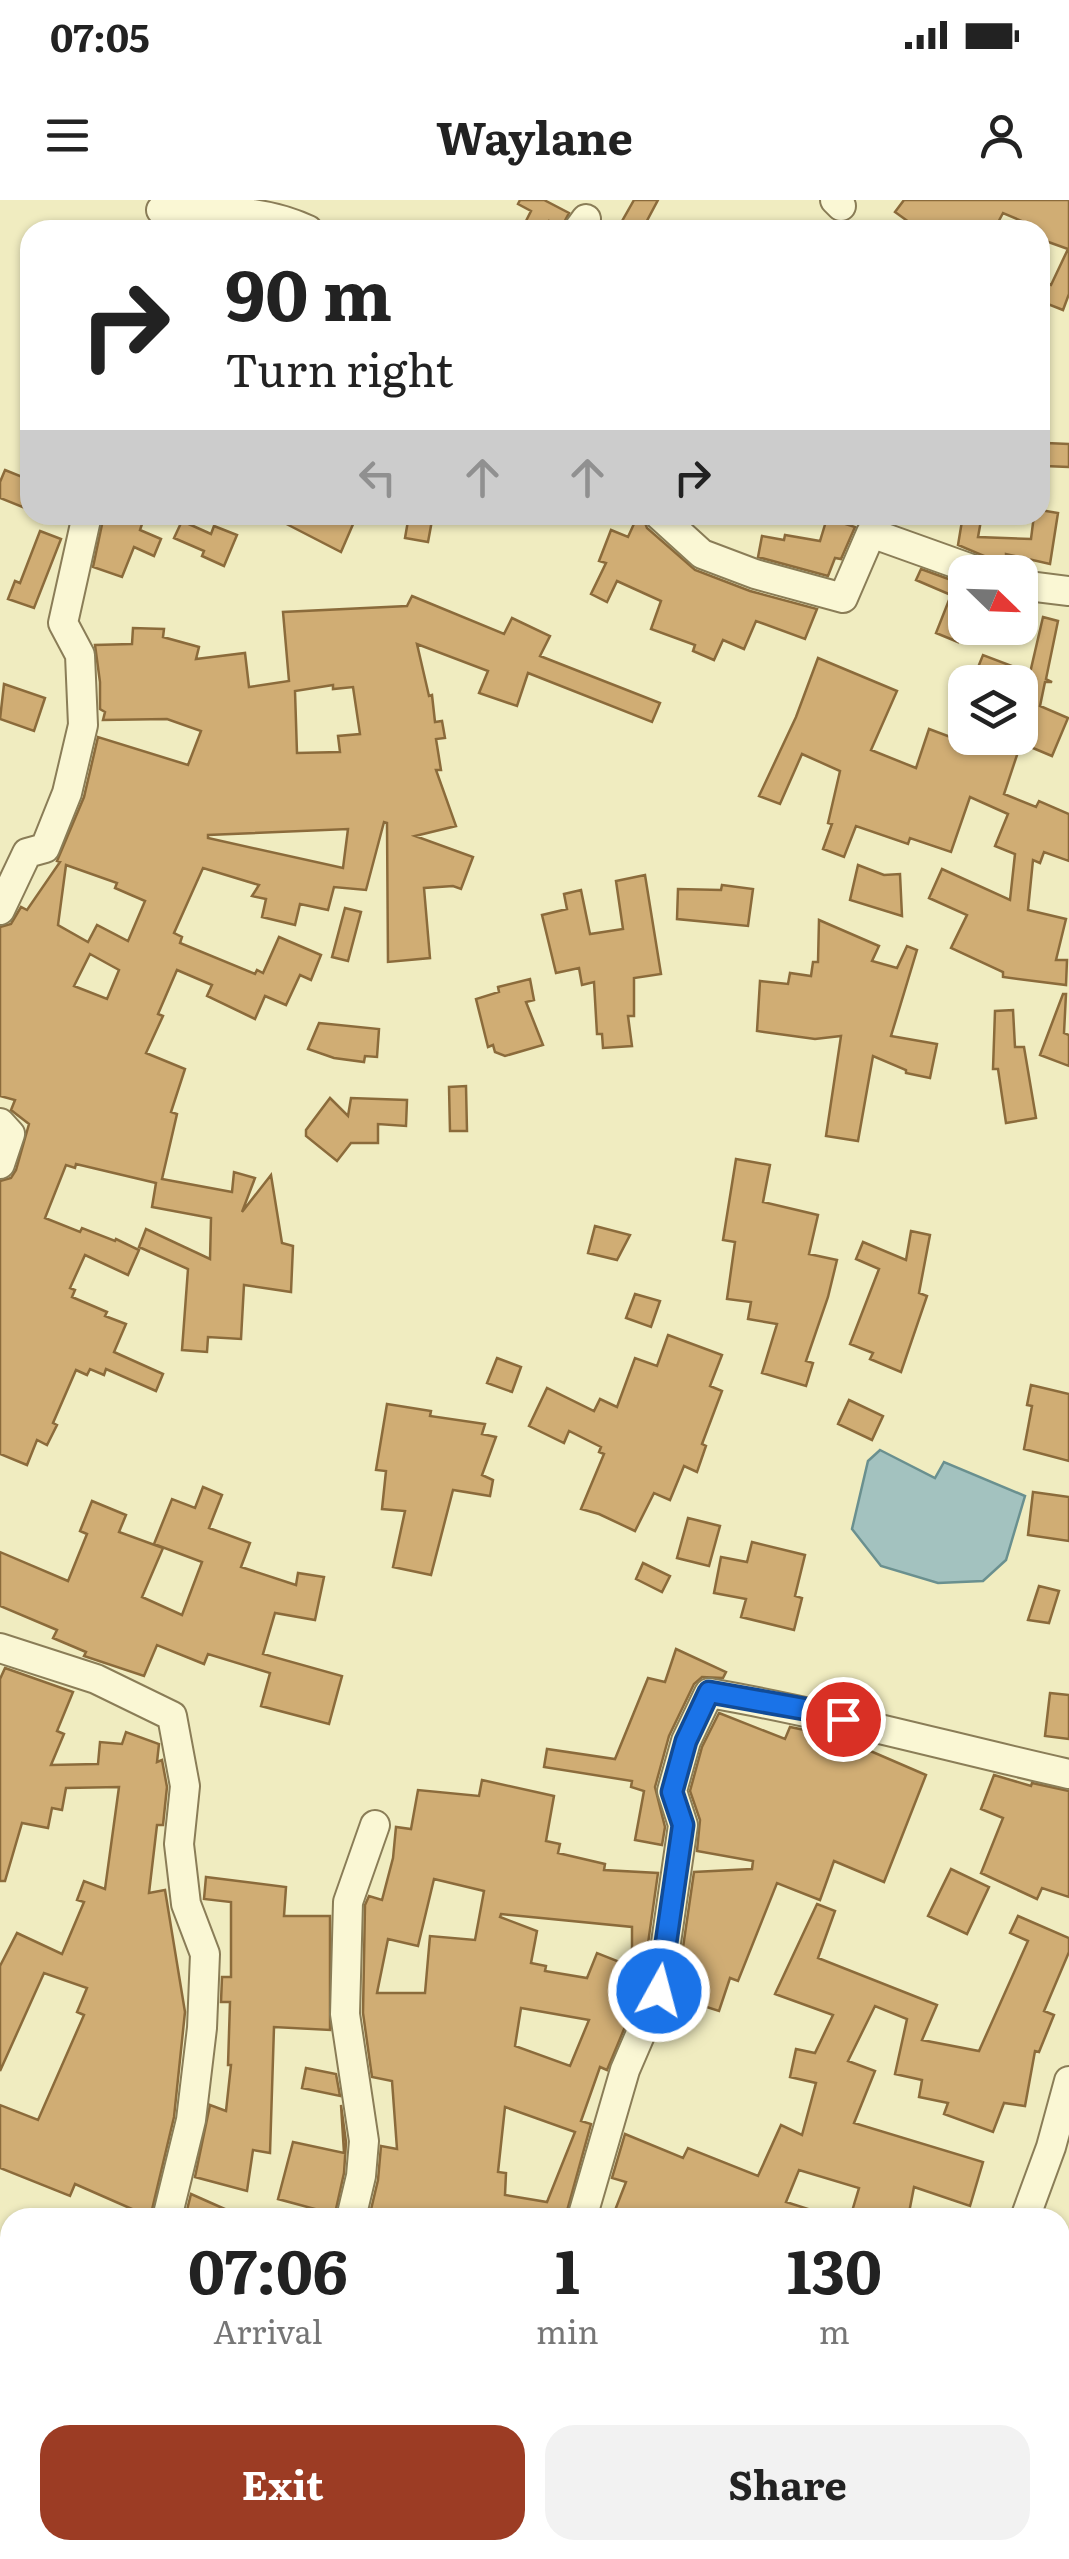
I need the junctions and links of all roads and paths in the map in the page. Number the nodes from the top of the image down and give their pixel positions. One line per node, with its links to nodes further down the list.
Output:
1 (161, 213): 2 (street)
2 (286, 220)
3 (85, 525): 8 (street)
4 (670, 525): 5 (street)
5 (948, 561)
6 (1038, 587): 7 (street)
7 (1069, 591)
8 (0, 910)
9 (0, 1123): 10 (street)
10 (0, 1164)
11 (0, 1648): 15 (street)
12 (1069, 1774): 17 (street)
13 (375, 1825): 16 (street)
14 (1069, 2081): 18 (street)
15 (169, 2208)
16 (354, 2208)
17 (585, 2208)
18 (1029, 2208)

